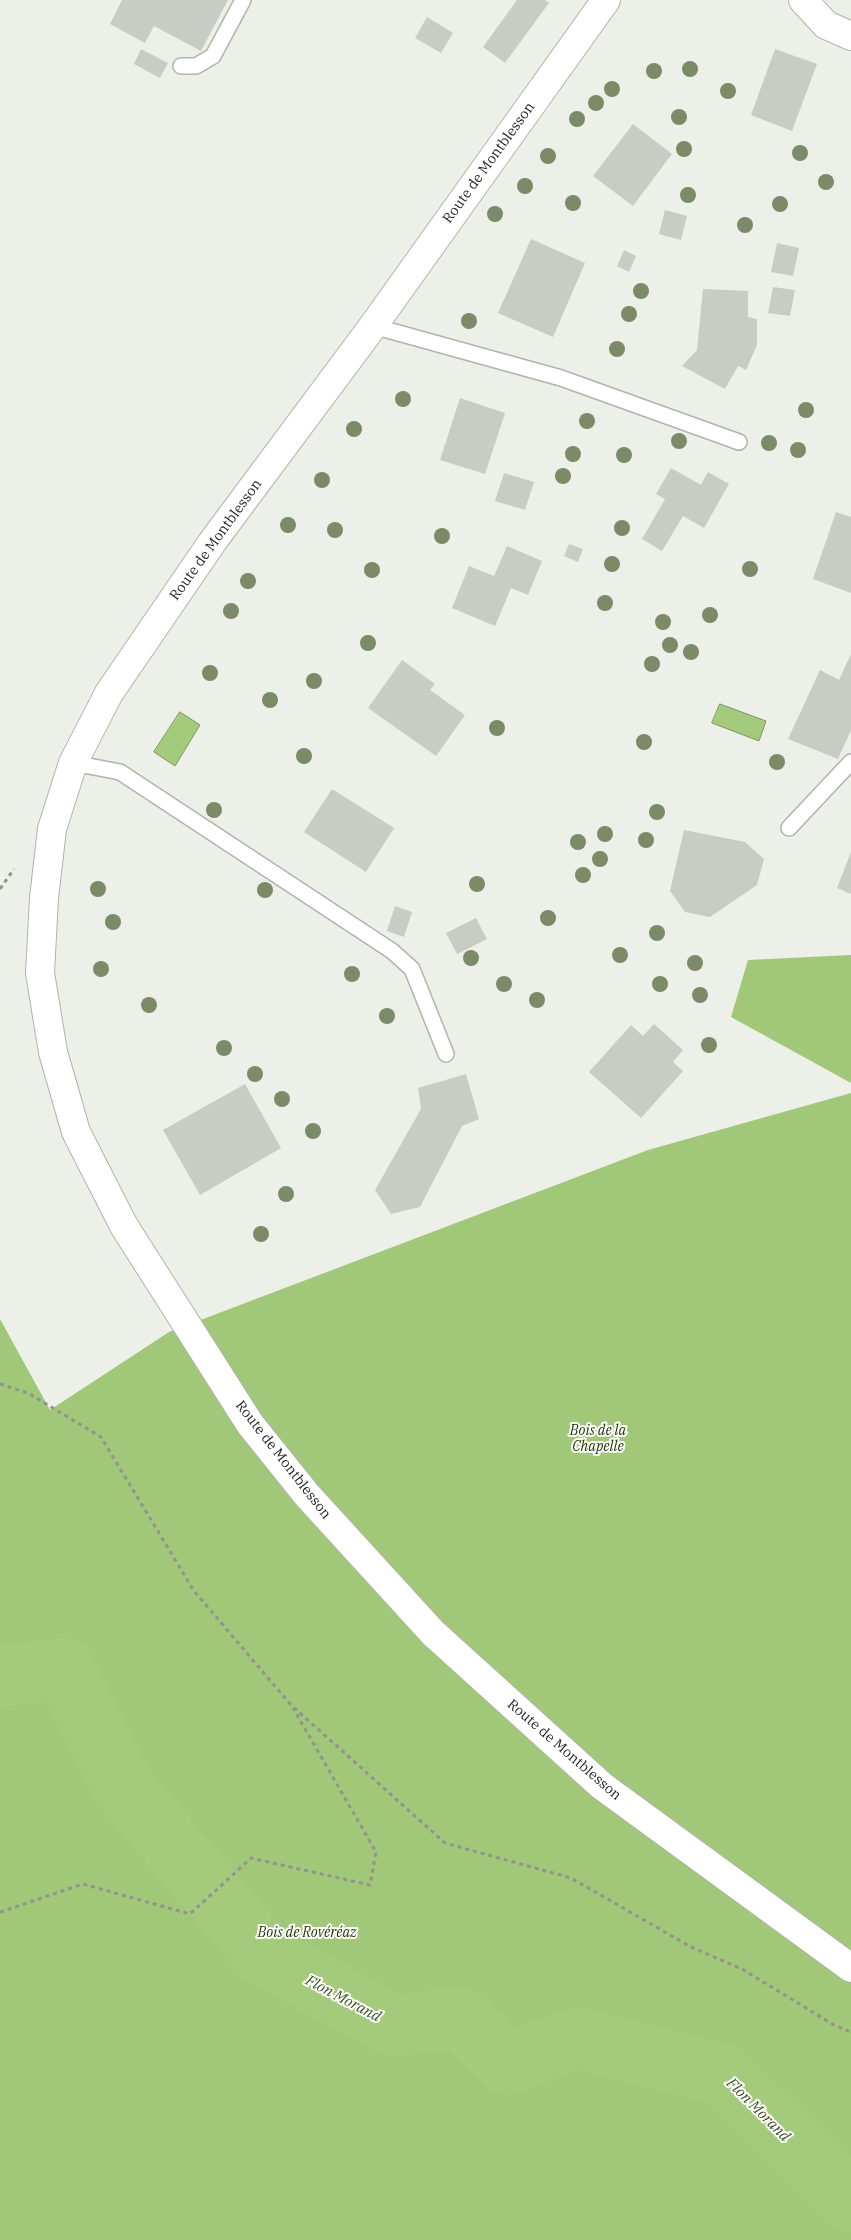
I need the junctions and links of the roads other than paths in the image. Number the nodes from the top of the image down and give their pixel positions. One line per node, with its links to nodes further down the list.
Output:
1 (243, 0): 5 (lane)
2 (606, 0): 6 (street, Route de Montblesson)
3 (803, 0): 4 (street)
4 (851, 36)
5 (181, 66)
6 (373, 326): 7 (lane); 9 (street, Route de Montblesson)
7 (739, 442)
8 (851, 762): 10 (lane)
9 (73, 764): 11 (lane); 12 (street, Route de Montblesson)
10 (788, 828)
11 (446, 1054)
12 (851, 1968)

